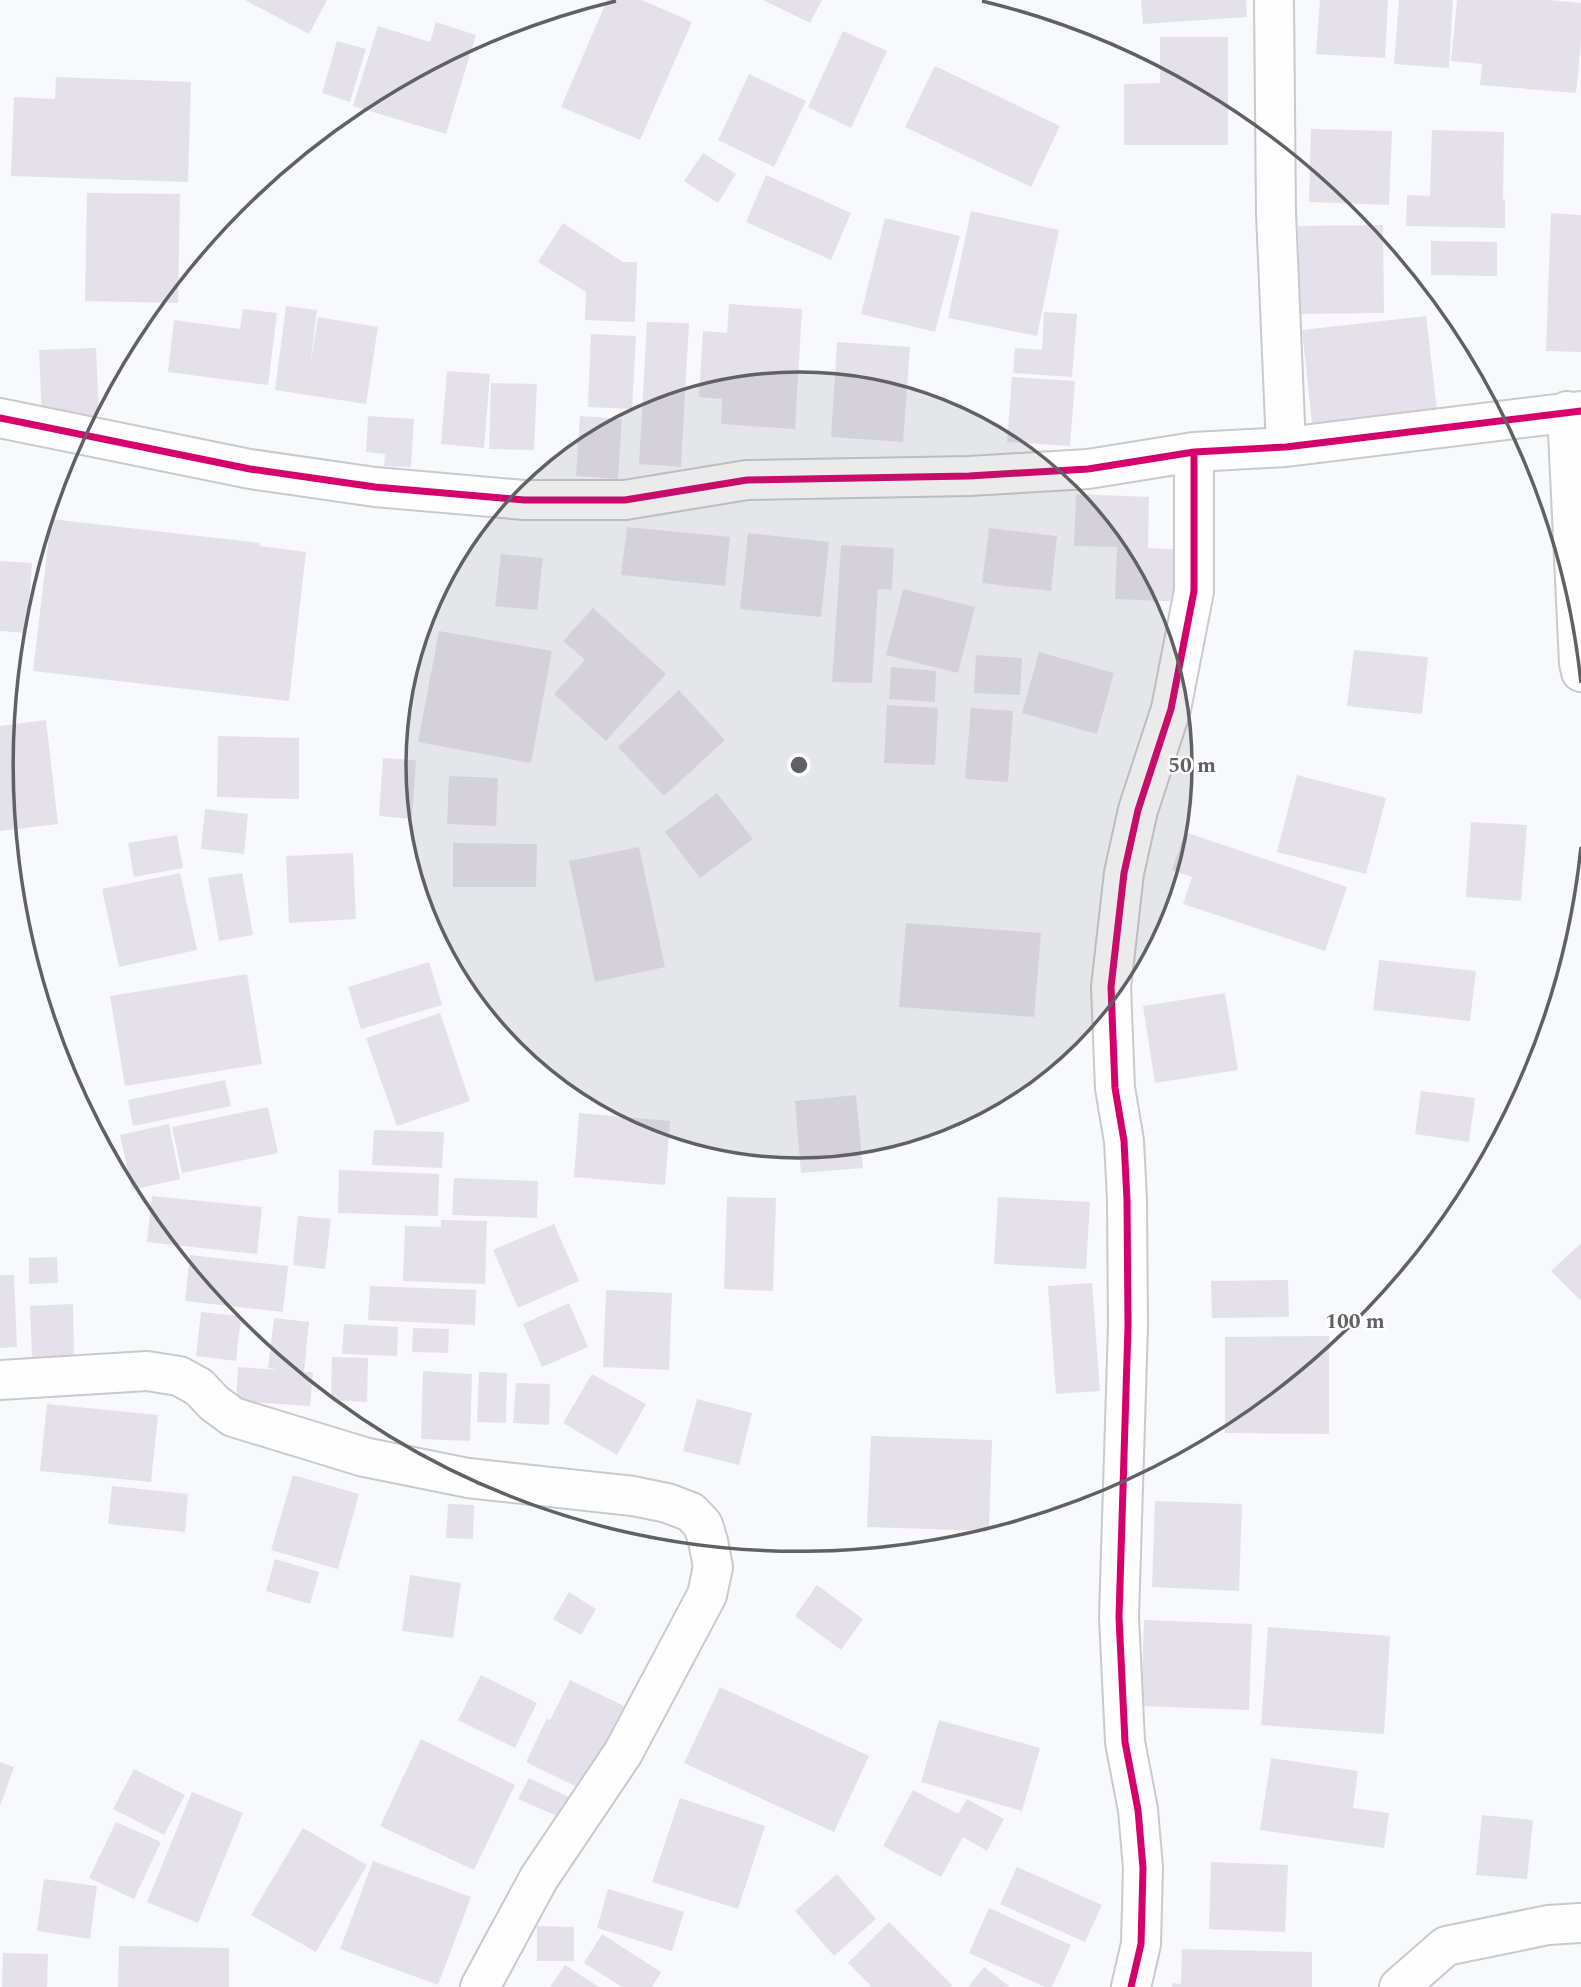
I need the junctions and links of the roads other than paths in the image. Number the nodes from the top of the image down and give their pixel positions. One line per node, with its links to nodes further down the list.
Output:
1 (1274, 0): 4 (street)
2 (1574, 411): 4 (street); 6 (street)
3 (0, 418): 5 (street)
4 (1286, 447): 5 (street)
5 (1194, 453): 10 (street)
6 (1581, 672)
7 (0, 1380): 9 (street)
8 (1581, 1923): 11 (street)
9 (480, 1987)
10 (1131, 1987)
11 (1399, 1987)

